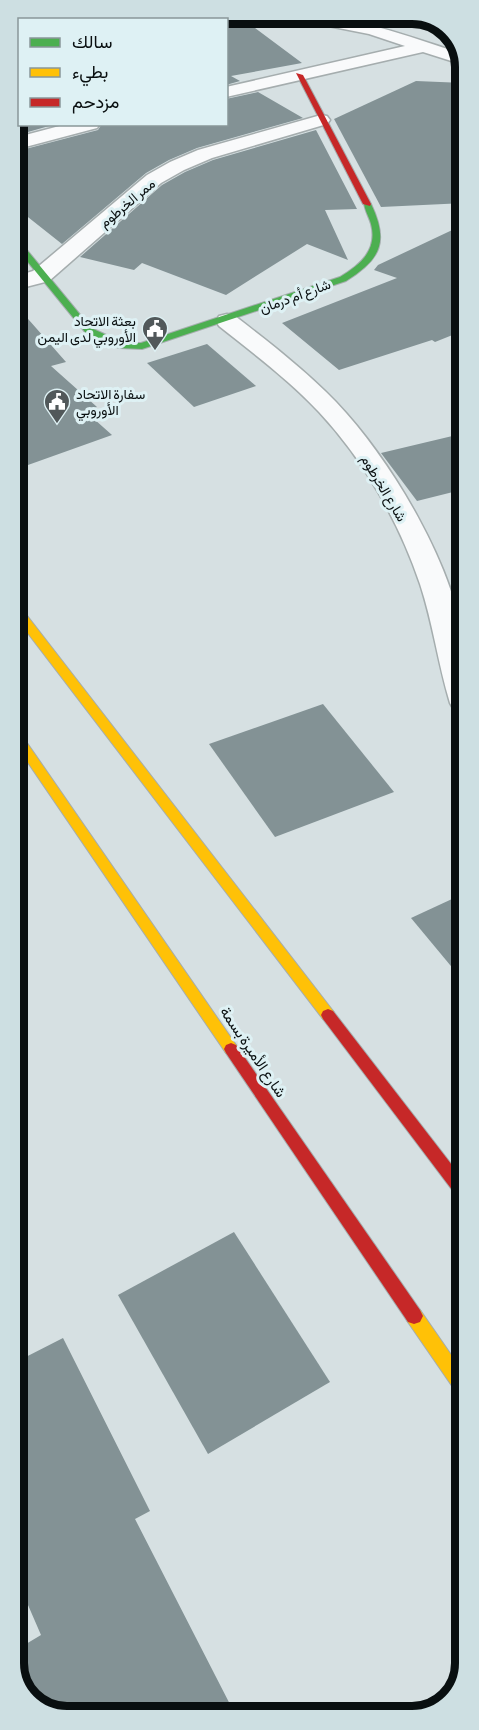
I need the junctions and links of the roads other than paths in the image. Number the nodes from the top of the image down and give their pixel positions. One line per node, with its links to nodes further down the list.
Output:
1 (347, 24): 3 (street)
2 (355, 24): 3 (street)
3 (376, 29): 4 (street); 5 (street)
4 (423, 47): 6 (street); 7 (street)
5 (452, 51)
6 (454, 57)
7 (299, 75): 8 (street); 9 (main road, شارع أم درمان)
8 (228, 92)
9 (321, 120): 13 (street, ممر الخرطوم); 15 (main road, شارع أم درمان)
10 (83, 126): 11 (street)
11 (24, 141)
12 (24, 253): 13 (main road)
13 (41, 276): 14 (street, ممر الخرطوم); 15 (main road, شارع أم درمان)
14 (24, 281)
15 (227, 321): 17 (street, شارع الخرطوم)
16 (24, 621): 19 (main road)
17 (455, 671)
18 (24, 749): 20 (main road, شارع الأميرة بسمة)
19 (455, 1181)
20 (455, 1375)

